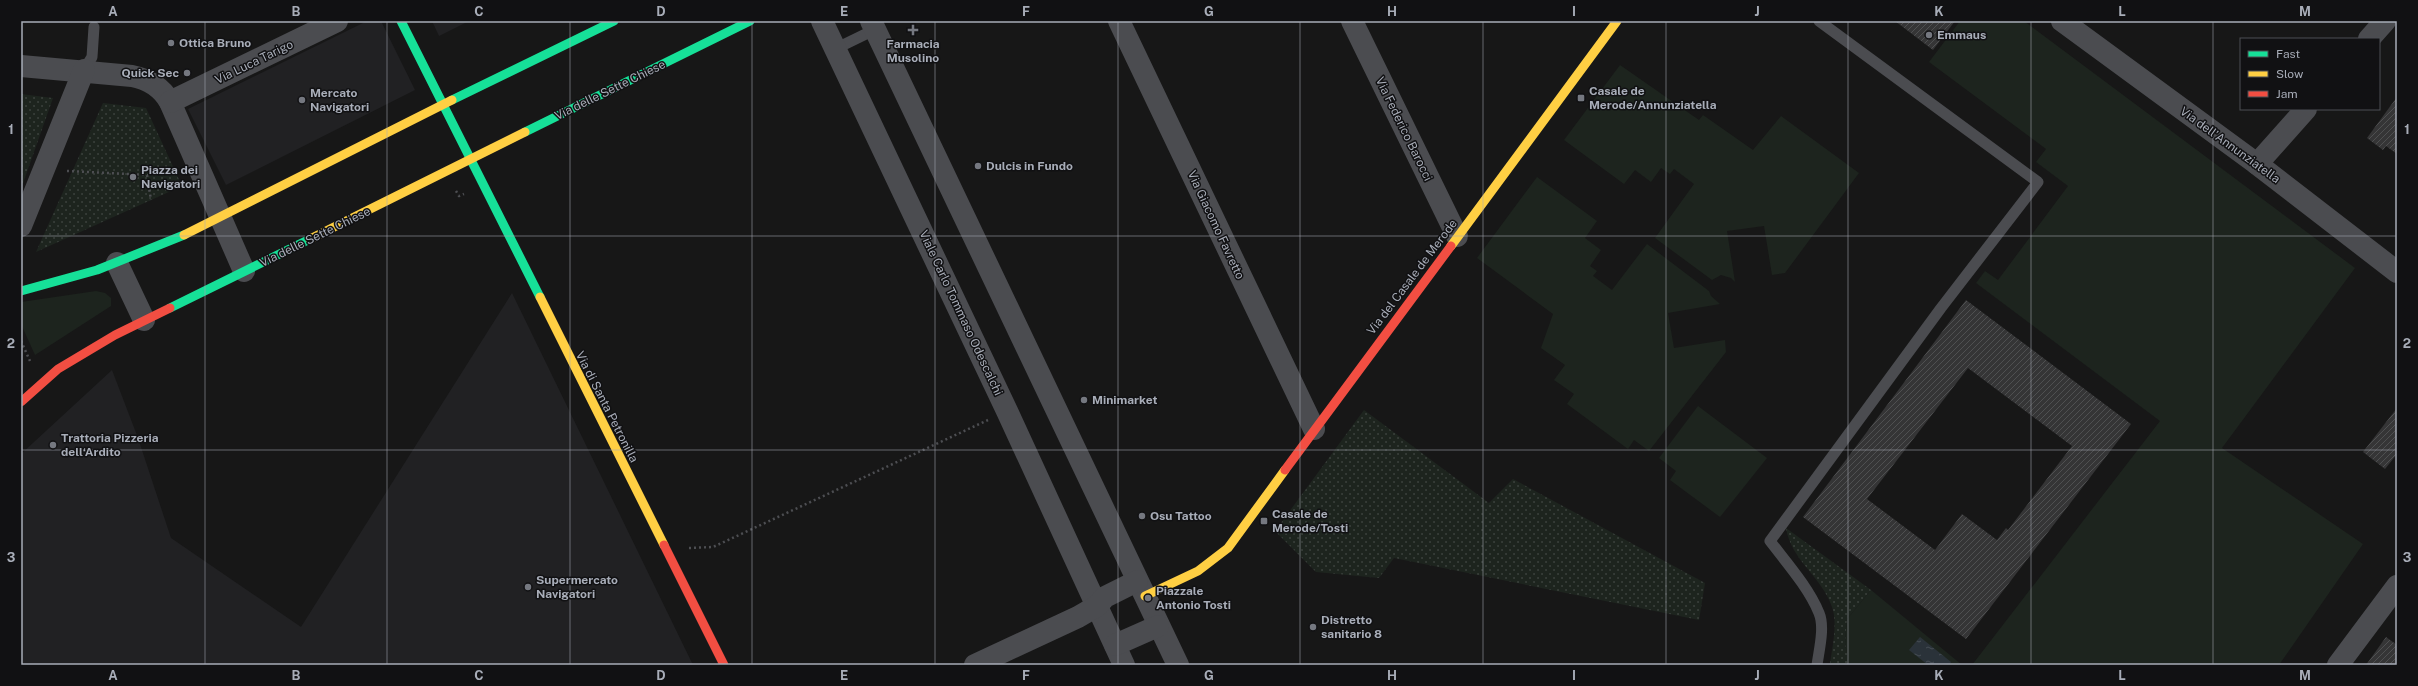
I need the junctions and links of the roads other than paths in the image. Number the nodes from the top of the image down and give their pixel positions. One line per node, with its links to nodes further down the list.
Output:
1 (337, 21): 18 (street, Via Luca Tarigo)
2 (402, 21): 19 (main road)
3 (614, 21): 19 (main road)
4 (750, 21): 21 (main road, Via delle Sette Chiese)
5 (822, 21): 15 (street, Viale Carlo Tommaso Odescalchi)
6 (1119, 21): 32 (street, Via Giacomo Favretto)
7 (1352, 21): 25 (street, Via Federico Barocci)
8 (1618, 21): 25 (main road, Via del Casale de Merode)
9 (1820, 21): 42 (lane)
10 (2062, 21): 22 (street, Via dell'Annunziatella)
11 (2385, 21): 14 (street)
12 (874, 25): 15 (lane); 34 (street)
13 (94, 27): 17 (lane)
14 (2370, 38)
15 (835, 49): 35 (street, Viale Carlo Tommaso Odescalchi)
16 (21, 66): 17 (street)
17 (84, 70): 18 (street); 24 (street)
18 (170, 102): 23 (street)
19 (443, 104): 21 (main road); 23 (main road)
20 (2305, 110): 22 (street)
21 (470, 159): 27 (main road, Via delle Sette Chiese); 38 (main road, Via di Santa Petronilla)
22 (2257, 164): 28 (street, Via dell'Annunziatella)
23 (219, 218): 26 (main road); 27 (street, Via delle Sette Chiese)
24 (21, 226)
25 (1457, 236): 32 (main road, Via del Casale de Merode)
26 (117, 263): 29 (main road); 30 (street)
27 (244, 271): 30 (main road, Via delle Sette Chiese)
28 (2397, 272)
29 (21, 291)
30 (144, 320): 31 (main road, Via delle Sette Chiese)
31 (22, 401)
32 (1314, 429): 34 (main road, Via del Casale de Merode)
33 (2397, 586): 43 (street)
34 (1141, 589): 35 (street); 36 (street)
35 (1097, 606): 37 (street); 39 (street)
36 (1158, 626): 37 (street); 41 (street)
37 (1115, 645): 40 (street)
38 (724, 665)
39 (975, 665)
40 (1124, 665)
41 (1178, 665)
42 (1817, 665)
43 (2338, 665)

